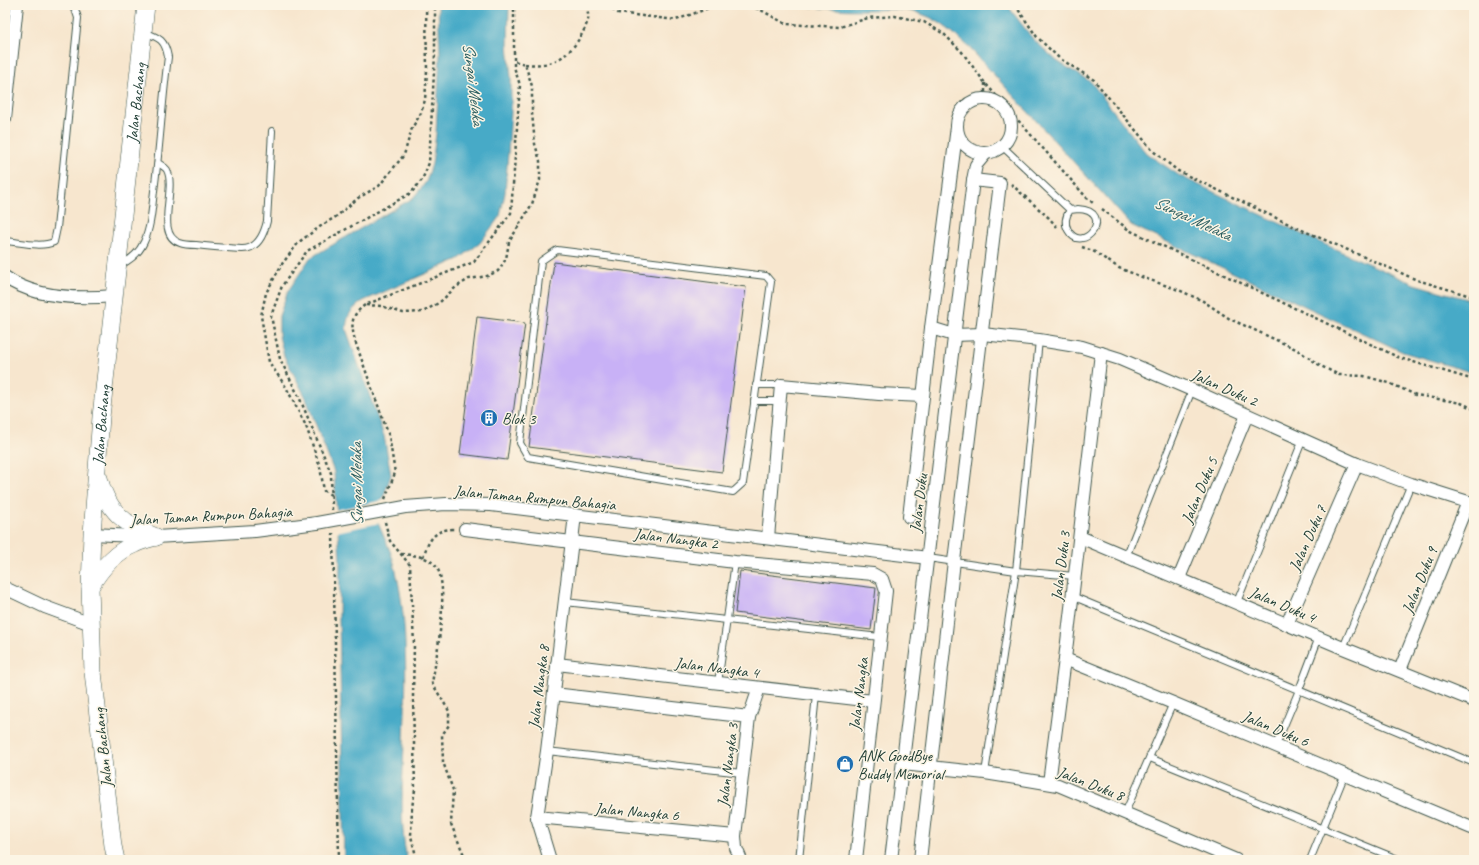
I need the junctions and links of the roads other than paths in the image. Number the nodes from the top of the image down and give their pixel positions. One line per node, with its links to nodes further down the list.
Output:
1 (17, 5): 5 (street)
2 (70, 5): 13 (lane)
3 (146, 5): 4 (street, Jalan Bachang)
4 (143, 32): 10 (lane); 14 (street, Jalan Bachang)
5 (5, 119)
6 (957, 127): 8 (street); 9 (street); 17 (street)
7 (272, 131): 10 (lane)
8 (1002, 146): 9 (street); 12 (lane)
9 (986, 153): 11 (street, Jalan Duku)
10 (158, 163): 14 (lane)
11 (973, 180): 18 (street); 19 (street, Jalan Duku)
12 (1070, 210): 12 (lane)
13 (5, 240)
14 (118, 266): 16 (street, Jalan Bachang)
15 (5, 277): 16 (street)
16 (114, 296): 31 (street, Jalan Bachang)
17 (931, 328): 19 (street, Jalan Duku 2); 25 (street)
18 (982, 334): 19 (street, Jalan Duku 2); 20 (street, Jalan Duku 2); 44 (street)
19 (954, 335): 43 (street, Jalan Duku)
20 (1039, 340): 21 (street, Jalan Duku 2); 46 (lane)
21 (1101, 353): 24 (street, Jalan Duku 2); 39 (street, Jalan Duku 3)
22 (756, 385): 23 (lane); 26 (lane); 26 (lane)
23 (781, 385): 25 (street); 27 (street)
24 (1192, 390): 28 (street, Jalan Duku 2); 42 (lane)
25 (923, 396): 35 (street)
26 (754, 400): 27 (lane)
27 (780, 401): 40 (street)
28 (1247, 415): 29 (street, Jalan Duku 2); 48 (street, Jalan Duku 5)
29 (1302, 439): 30 (street, Jalan Duku 2); 54 (lane)
30 (1357, 464): 32 (street, Jalan Duku 2); 57 (street, Jalan Duku 7)
31 (96, 468): 37 (street, Jalan Bachang); 38 (street)
32 (1411, 484): 33 (street, Jalan Duku 2); 60 (lane)
33 (1471, 502): 63 (street, Jalan Duku 9)
34 (575, 515): 38 (street, Jalan Taman Rumpun Bahagia, bridge); 40 (street, Jalan Taman Rumpun Bahagia); 41 (street, Jalan Nangka 8)
35 (909, 517)
36 (464, 529): 41 (street, Jalan Nangka 2)
37 (92, 534): 38 (street, Jalan Taman Rumpun Bahagia); 51 (street, Jalan Bachang)
38 (156, 537): 51 (street)
39 (1080, 537): 42 (street, Jalan Duku 4); 47 (street, Jalan Duku 3)
40 (768, 538): 43 (street, Jalan Taman Rumpun Bahagia)
41 (572, 542): 45 (street, Jalan Nangka 2); 53 (street, Jalan Nangka 8)
42 (1126, 557): 48 (street, Jalan Duku 4)
43 (928, 558): 44 (lane); 77 (street, Jalan Duku)
44 (954, 561): 46 (lane); 78 (street)
45 (735, 562): 49 (street, Jalan Nangka 2); 55 (lane)
46 (1016, 571): 47 (lane); 80 (lane)
47 (1074, 576): 52 (street, Jalan Duku 3)
48 (1180, 578): 54 (street, Jalan Duku 4)
49 (882, 580): 58 (street, Jalan Nangka)
50 (5, 588): 56 (street)
51 (90, 588): 56 (street, Jalan Bachang)
52 (1072, 596): 61 (street, Jalan Duku 3); 66 (lane)
53 (565, 602): 55 (lane); 62 (street, Jalan Nangka 8)
54 (1237, 602): 57 (street, Jalan Duku 4)
55 (727, 620): 58 (lane); 64 (lane)
56 (91, 624): 88 (street, Jalan Bachang)
57 (1287, 624): 59 (street, Jalan Duku 4)
58 (880, 637): 69 (street, Jalan Nangka)
59 (1319, 637): 60 (street, Jalan Duku 4); 66 (lane)
60 (1343, 648): 63 (street, Jalan Duku 4)
61 (1065, 659): 71 (street, Jalan Duku 6); 82 (street, Jalan Duku 3)
62 (557, 664): 64 (street, Jalan Nangka 4); 67 (street, Jalan Nangka 8)
63 (1400, 670): 70 (street, Jalan Duku 4)
64 (718, 683): 65 (street, Jalan Nangka 4)
65 (759, 688): 68 (street, Jalan Nangka 4); 72 (street, Jalan Nangka 3)
66 (1300, 690): 73 (lane); 76 (lane)
67 (554, 694): 72 (street); 74 (street, Jalan Nangka 8)
68 (816, 695): 69 (street, Jalan Nangka 4); 91 (lane)
69 (873, 701): 92 (street, Jalan Nangka)
70 (1474, 701)
71 (1174, 703): 73 (street, Jalan Duku 6); 75 (lane)
72 (749, 717): 79 (street, Jalan Nangka 3)
73 (1276, 745): 81 (street, Jalan Duku 6)
74 (547, 751): 79 (lane); 84 (street, Jalan Nangka 8)
75 (1150, 758): 83 (lane); 85 (lane)
76 (1474, 762)
77 (903, 764): 78 (street, Jalan Duku 8); 93 (street, Jalan Duku)
78 (931, 766): 80 (street, Jalan Duku 8); 94 (street)
79 (742, 773): 87 (street, Jalan Nangka 3)
80 (985, 773): 82 (street, Jalan Duku 8)
81 (1345, 774): 85 (lane); 86 (street, Jalan Duku 6)
82 (1049, 783): 83 (street, Jalan Duku 8)
83 (1125, 813): 95 (street, Jalan Duku 8)
84 (537, 817): 87 (street, Jalan Nangka 6); 89 (street, Jalan Nangka 8)
85 (1324, 828): 96 (lane); 97 (lane)
86 (1474, 829)
87 (735, 842): 90 (street)
88 (114, 855)
89 (550, 860)
90 (741, 860)
91 (799, 860)
92 (856, 860)
93 (891, 860)
94 (920, 860)
95 (1236, 860)
96 (1310, 860)
97 (1400, 860)

